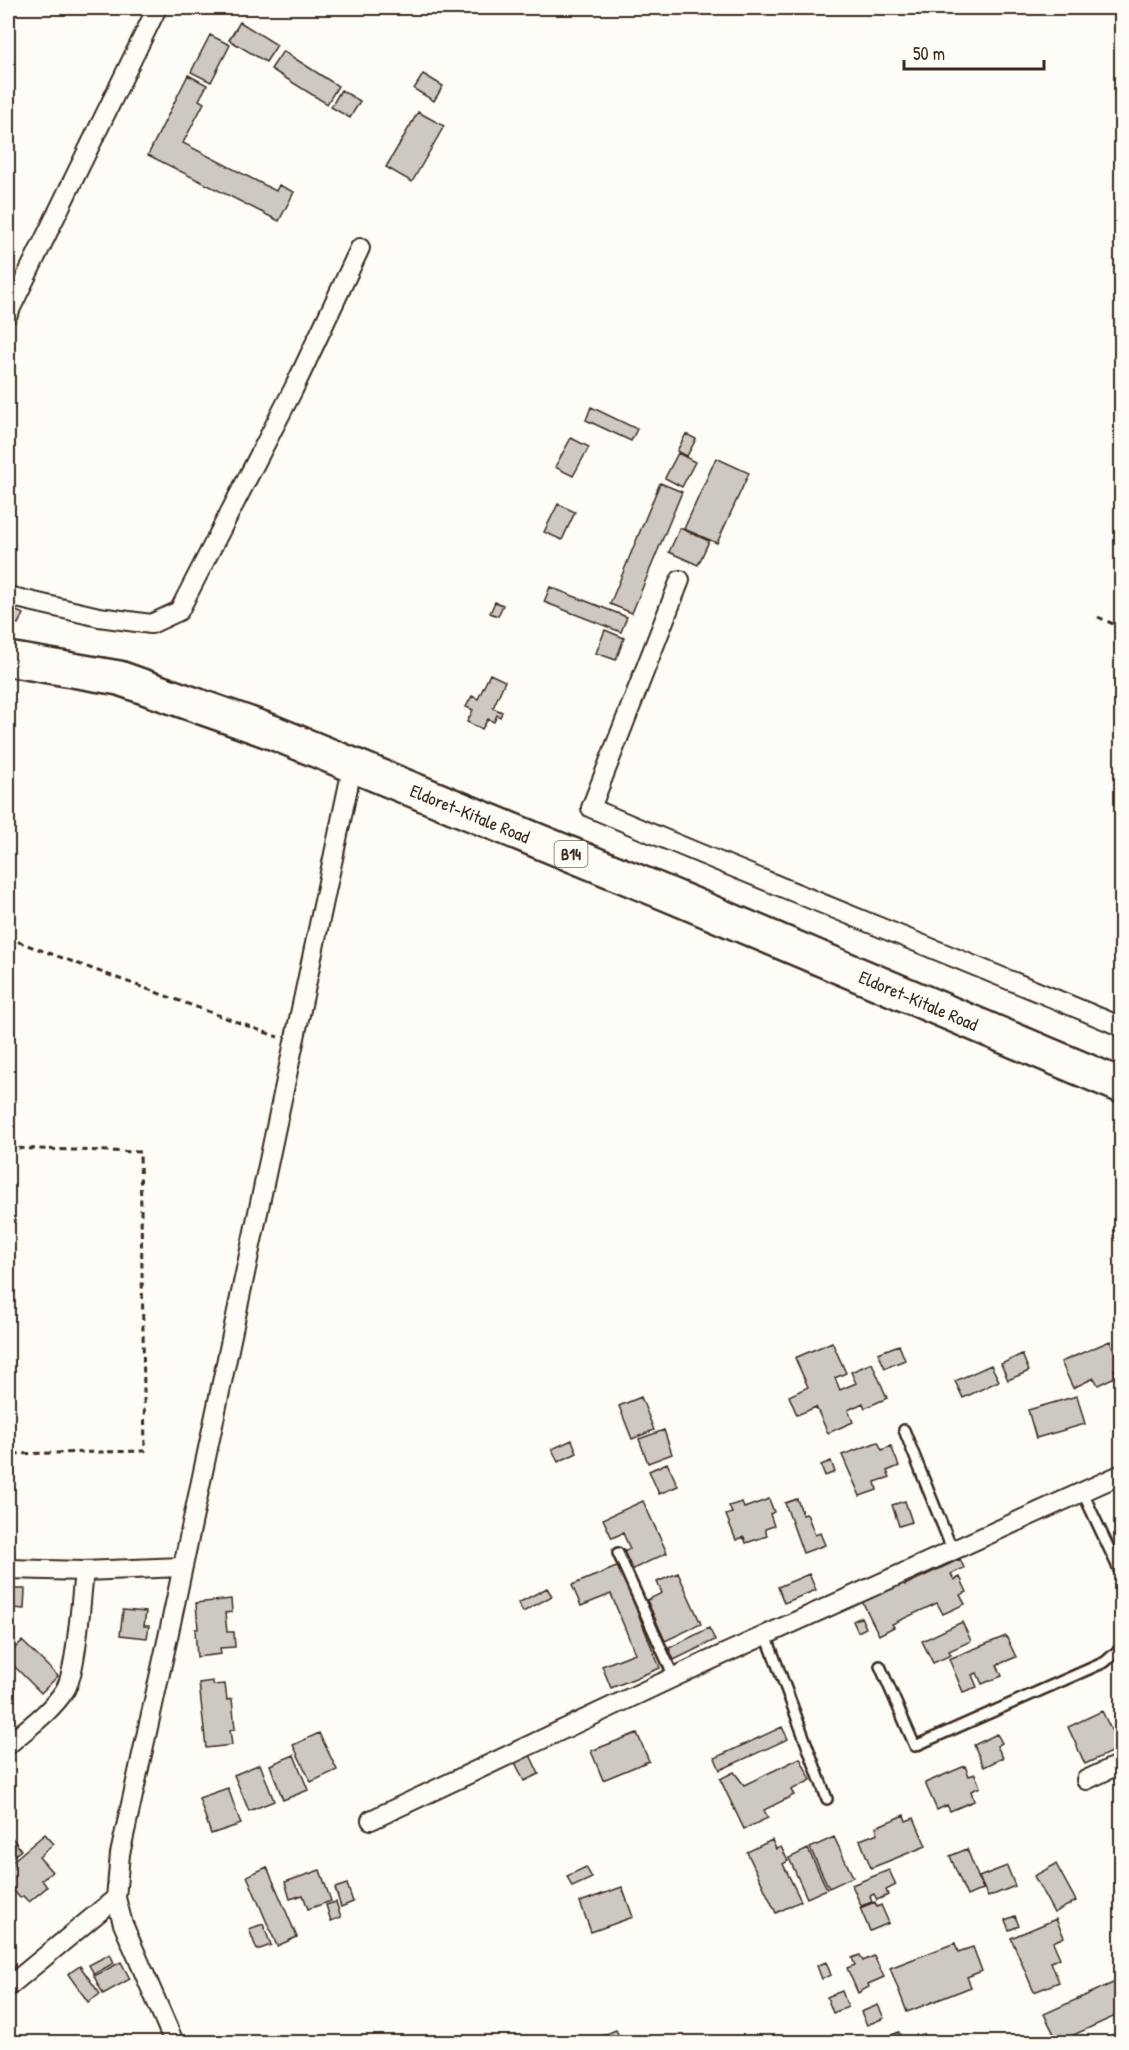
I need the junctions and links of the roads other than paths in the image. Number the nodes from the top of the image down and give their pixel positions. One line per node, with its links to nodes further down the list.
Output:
1 (157, 8): 3 (street)
2 (360, 248): 5 (street)
3 (8, 314)
4 (680, 580): 8 (street)
5 (8, 596)
6 (8, 659): 7 (highway, Eldoret-Kitale Road / B14)
7 (353, 764): 9 (highway, Eldoret-Kitale Road / B14); 15 (street)
8 (1122, 1027)
9 (1122, 1086)
10 (904, 1430): 13 (lane)
11 (1122, 1474): 12 (street)
12 (1082, 1491): 13 (street); 18 (lane)
13 (952, 1550): 19 (street)
14 (618, 1552): 22 (lane)
15 (181, 1567): 17 (street); 28 (street)
16 (8, 1569): 17 (street)
17 (84, 1571): 23 (street)
18 (1122, 1576)
19 (766, 1635): 22 (street); 26 (lane)
20 (1122, 1647): 21 (lane)
21 (880, 1666)
22 (674, 1677): 27 (street)
23 (8, 1745)
24 (1122, 1763): 25 (street)
25 (1086, 1780)
26 (827, 1799)
27 (371, 1820)
28 (116, 1898): 29 (street); 30 (street)
29 (8, 1988)
30 (174, 2043)

